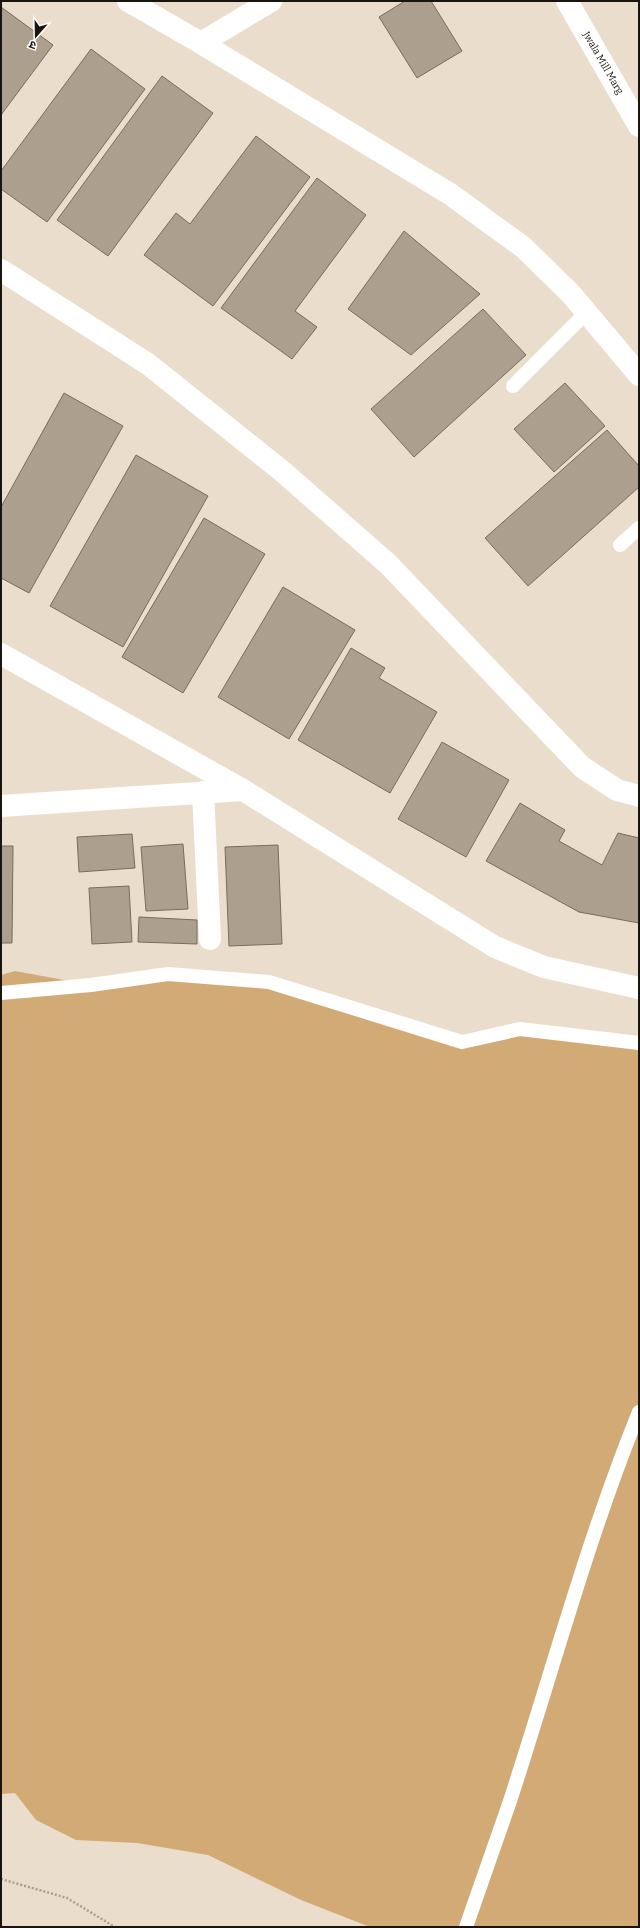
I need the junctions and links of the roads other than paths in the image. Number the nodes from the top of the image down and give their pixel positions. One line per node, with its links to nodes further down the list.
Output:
1 (128, 1): 4 (street)
2 (271, 1): 4 (street)
3 (567, 1): 5 (street, Jwala Mill Marg)
4 (201, 43): 7 (street)
5 (639, 126)
6 (1, 270): 15 (street)
7 (586, 312): 8 (street); 9 (lane)
8 (639, 375)
9 (513, 386)
10 (639, 528): 11 (lane)
11 (620, 545)
12 (1, 654): 13 (street)
13 (243, 790): 14 (street); 18 (street)
14 (203, 792): 16 (street); 17 (street)
15 (639, 796)
16 (1, 806)
17 (210, 939)
18 (639, 988)
19 (1, 992): 20 (lane)
20 (639, 1043)
21 (639, 1412): 22 (lane)
22 (466, 1927)

